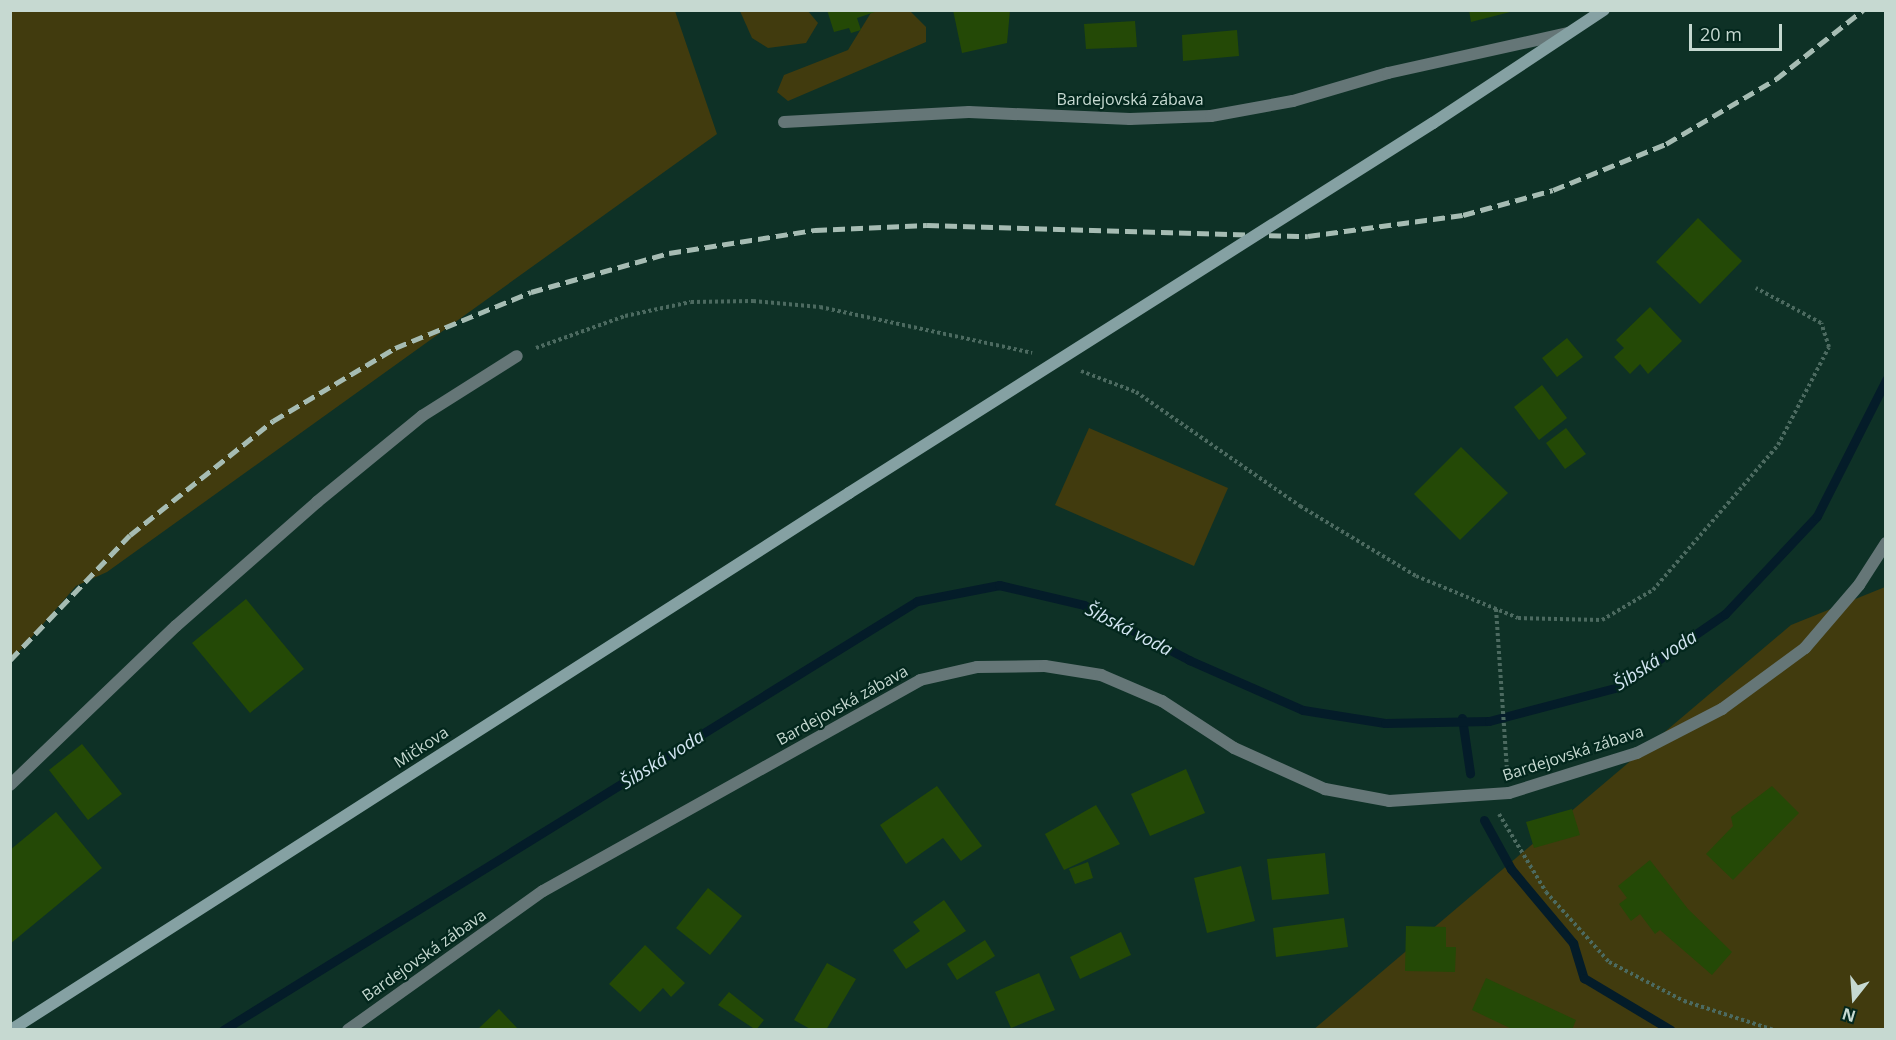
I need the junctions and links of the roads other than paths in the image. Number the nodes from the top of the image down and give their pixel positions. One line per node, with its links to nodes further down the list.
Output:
1 (1604, 10): 2 (main road, Mičkova)
2 (1575, 32): 3 (street, Bardejovská zábava); 7 (main road, Mičkova, bridge)
3 (784, 122)
4 (517, 356): 6 (street)
5 (1886, 543): 8 (street, Bardejovská zábava)
6 (10, 785)
7 (10, 1029)
8 (348, 1029)

